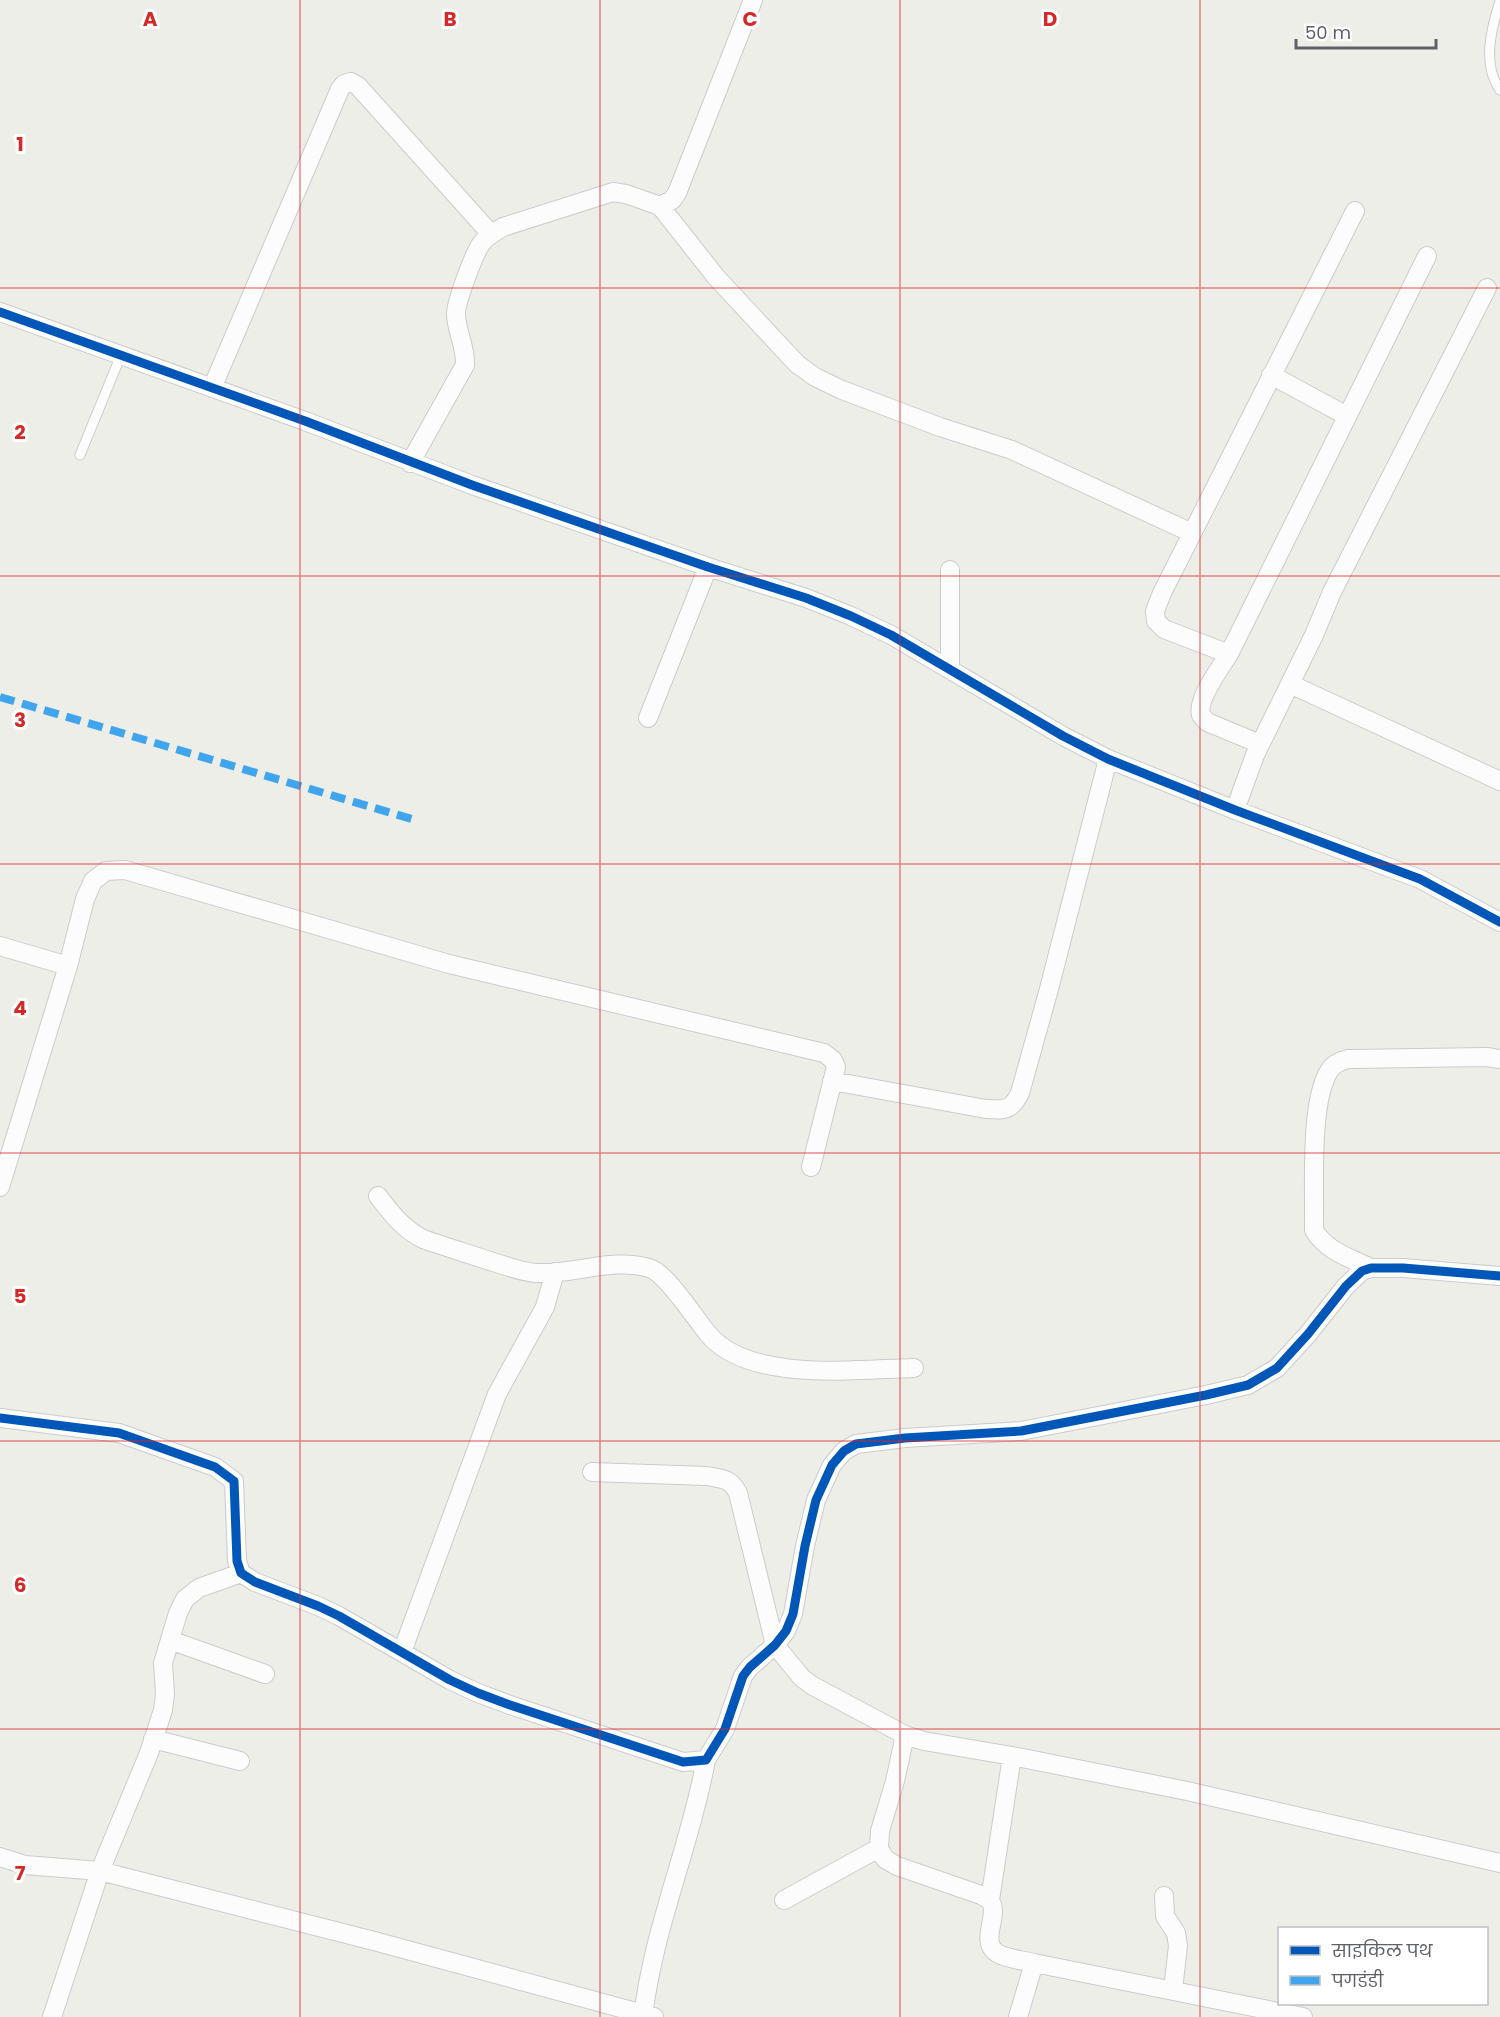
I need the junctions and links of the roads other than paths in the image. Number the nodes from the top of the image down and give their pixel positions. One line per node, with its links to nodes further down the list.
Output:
1 (753, 0): 4 (street)
2 (1500, 1): 3 (lane)
3 (1500, 90)
4 (660, 206): 6 (street); 16 (street)
5 (1354, 211): 11 (street)
6 (491, 234): 12 (street); 15 (street)
7 (1427, 256): 13 (street)
8 (1487, 288): 21 (street)
9 (0, 312): 10 (street)
10 (121, 355): 12 (street); 14 (lane)
11 (1270, 375): 13 (street); 16 (street)
12 (212, 388): 15 (street)
13 (1347, 416): 19 (street)
14 (80, 455)
15 (410, 463): 17 (street)
16 (1192, 533): 19 (street)
17 (708, 567): 20 (street); 22 (street)
18 (950, 570): 20 (street)
19 (1229, 654): 23 (street)
20 (950, 670): 24 (street)
21 (1290, 684): 23 (street); 25 (street)
22 (648, 718)
23 (1260, 744): 26 (street)
24 (1108, 759): 26 (street); 31 (street)
25 (1500, 781)
26 (1235, 810): 27 (street)
27 (1500, 922)
28 (0, 946): 29 (street)
29 (68, 966): 31 (street); 33 (street)
30 (1500, 1059): 35 (street)
31 (832, 1081): 32 (street)
32 (811, 1167)
33 (0, 1187)
34 (378, 1196): 36 (street)
35 (1371, 1268): 37 (street); 43 (street)
36 (555, 1272): 38 (street); 44 (street)
37 (1500, 1276)
38 (914, 1368)
39 (0, 1418): 41 (street)
40 (591, 1472): 43 (street)
41 (241, 1573): 42 (street); 44 (street)
42 (170, 1640): 45 (street); 47 (street)
43 (776, 1645): 46 (street); 49 (street)
44 (402, 1652): 49 (street)
45 (265, 1674)
46 (905, 1735): 48 (street); 51 (street)
47 (153, 1739): 50 (street); 54 (street)
48 (1012, 1756): 53 (street); 57 (street)
49 (706, 1760): 61 (street)
50 (240, 1761)
51 (879, 1848): 56 (street); 57 (street)
52 (0, 1857): 54 (street)
53 (1500, 1863)
54 (100, 1871): 61 (street); 62 (street)
55 (1164, 1896): 59 (street)
56 (784, 1900)
57 (990, 1900): 58 (street)
58 (1034, 1963): 59 (street); 63 (street)
59 (1173, 1990): 60 (street)
60 (1224, 2009): 64 (street)
61 (647, 2016)
62 (52, 2017)
63 (1018, 2017)
64 (1303, 2017)

